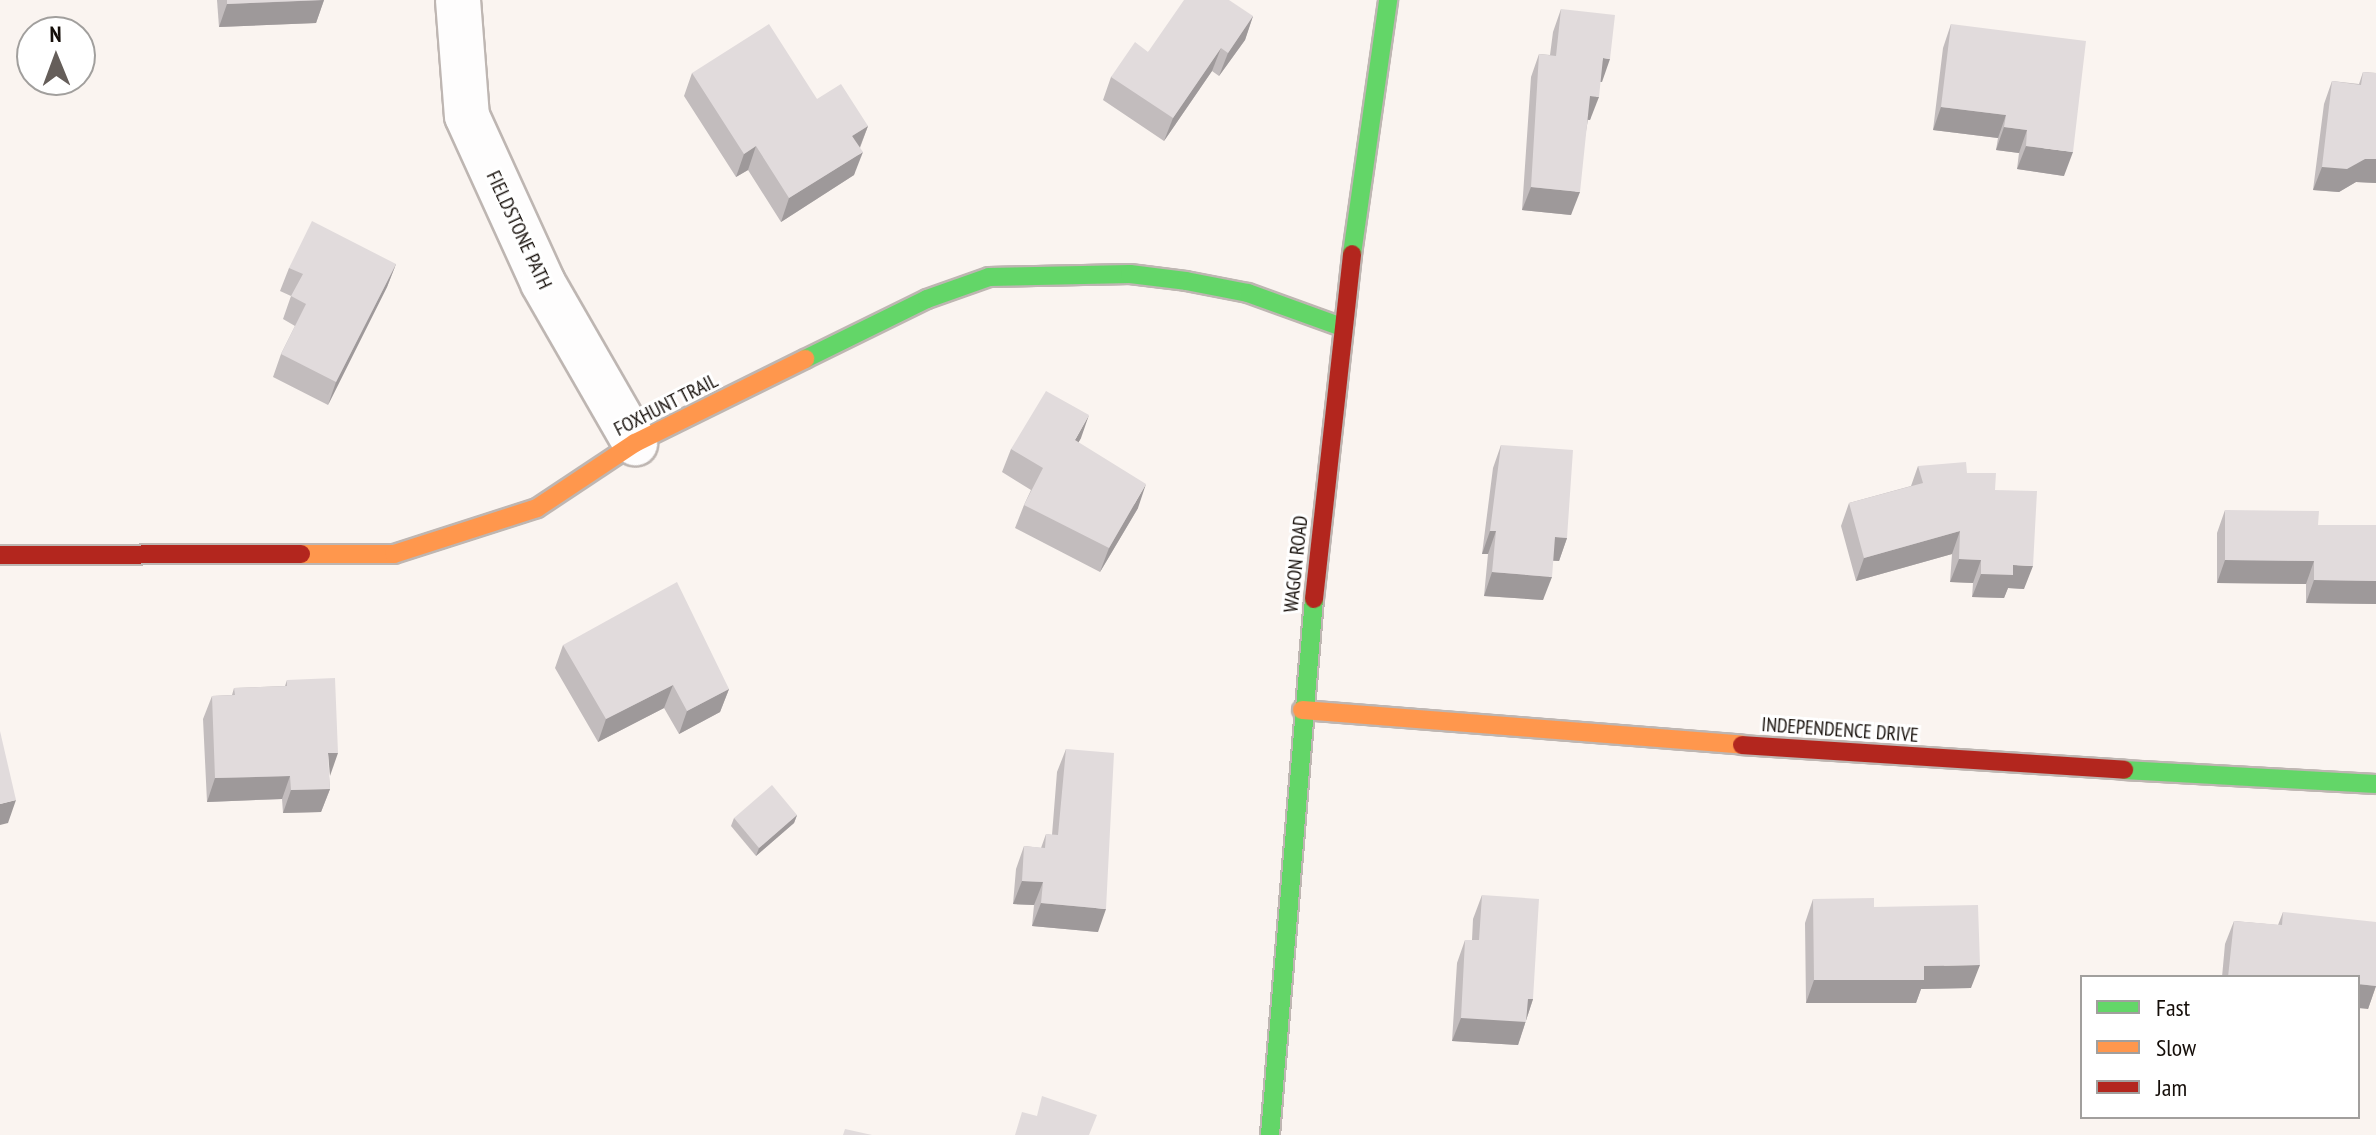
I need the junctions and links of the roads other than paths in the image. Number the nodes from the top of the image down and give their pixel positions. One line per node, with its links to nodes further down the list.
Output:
1 (458, 0): 4 (street, FIELDSTONE PATH)
2 (1388, 0): 3 (street, WAGON ROAD)
3 (1342, 327): 4 (street, FOXHUNT TRAIL); 6 (street, WAGON ROAD)
4 (635, 443): 5 (street, FOXHUNT TRAIL)
5 (0, 555)
6 (1302, 710): 7 (street, INDEPENDENCE DRIVE); 8 (street, WAGON ROAD)
7 (2376, 784)
8 (1270, 1135)

